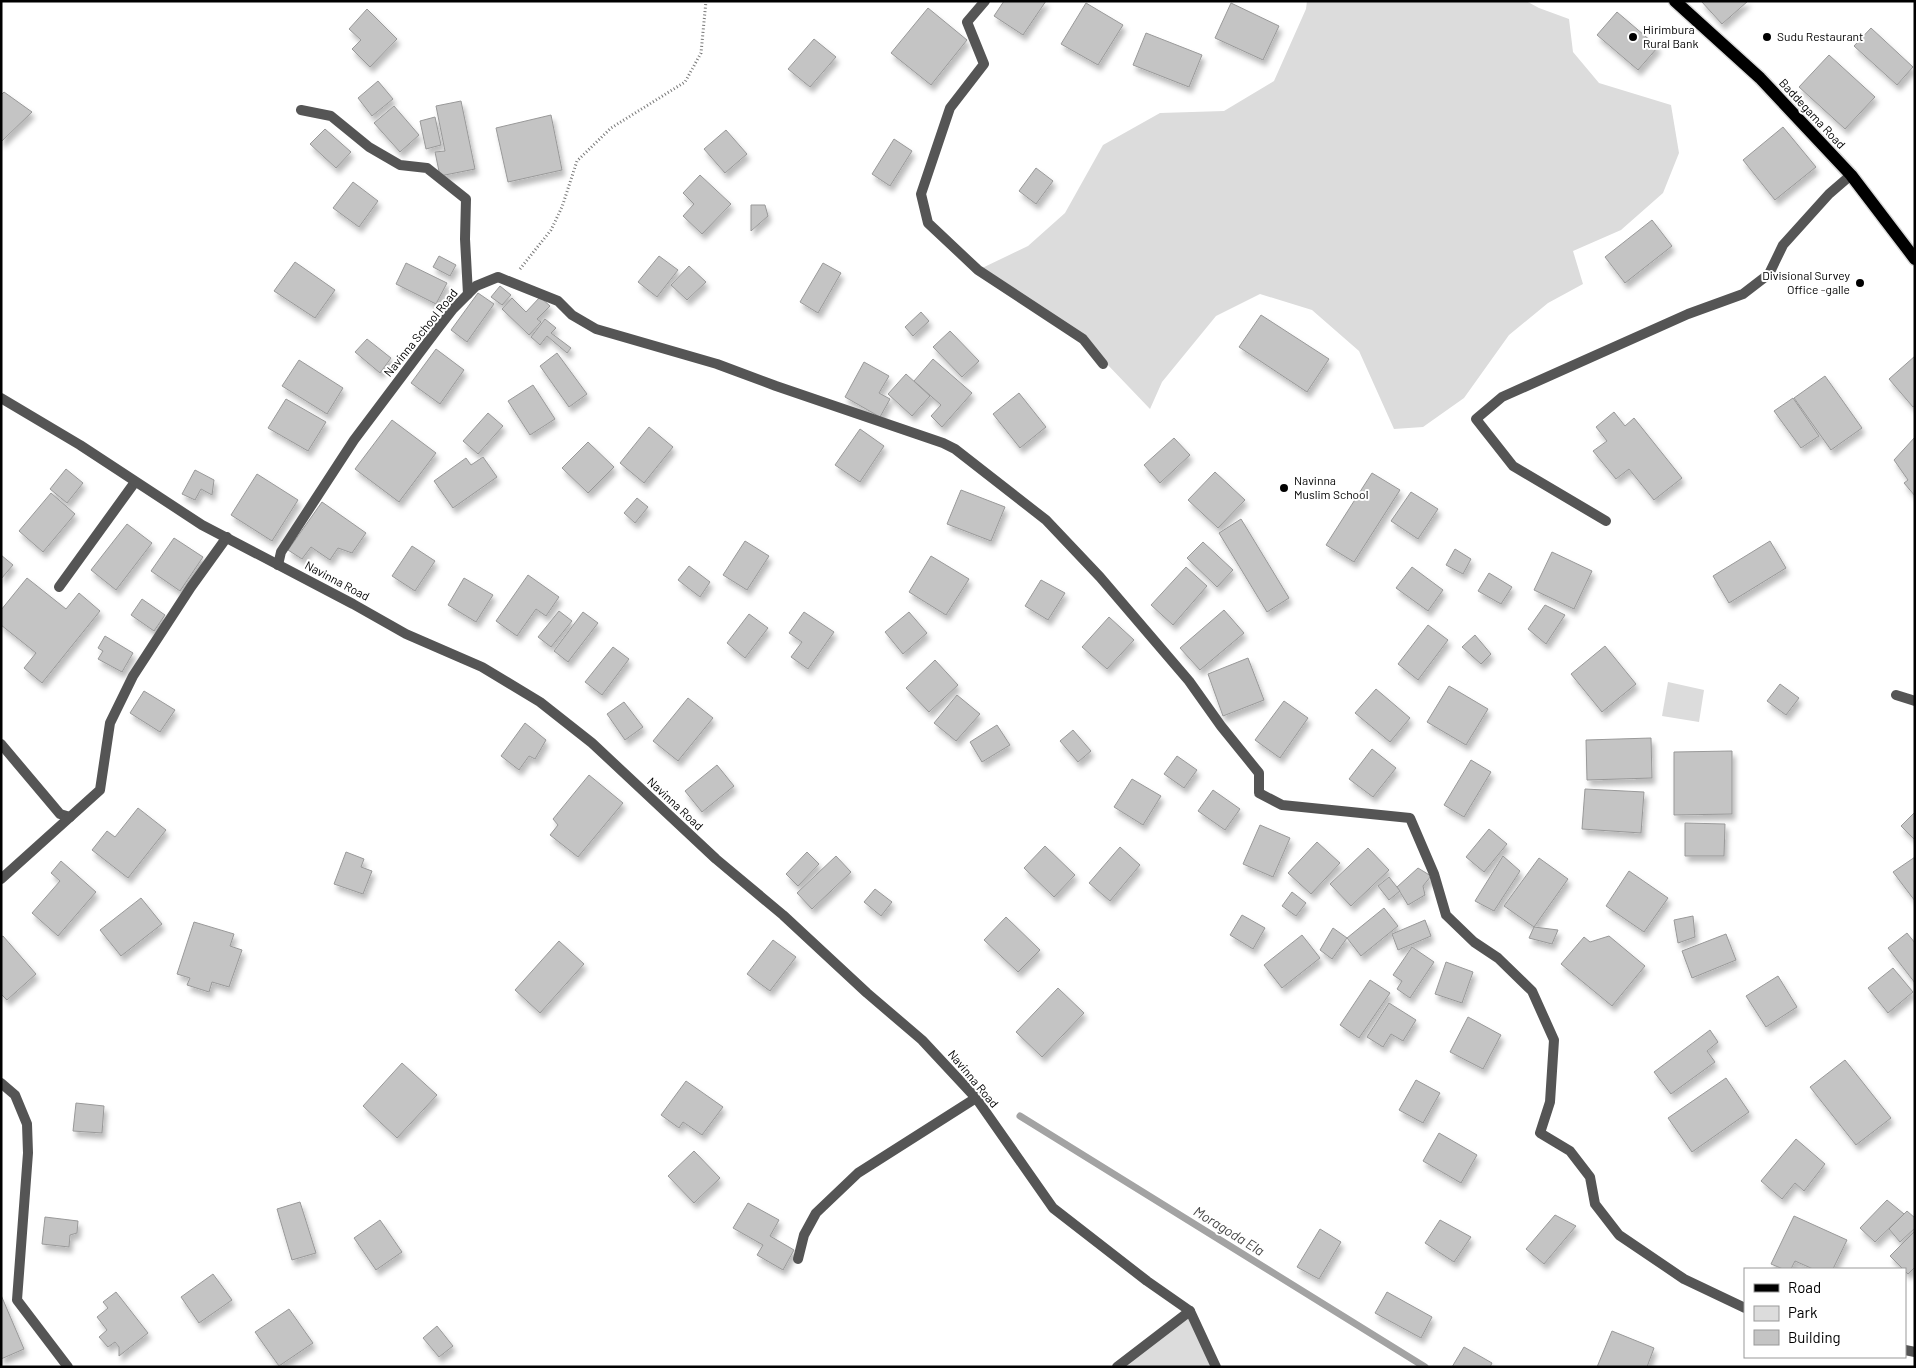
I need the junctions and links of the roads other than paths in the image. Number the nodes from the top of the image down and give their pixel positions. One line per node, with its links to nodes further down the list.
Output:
1 (985, 1): 7 (street)
2 (1675, 1): 4 (main road, Baddegama Road)
3 (301, 110): 6 (street)
4 (1851, 176): 5 (main road, Baddegama Road); 10 (street)
5 (1915, 259)
6 (468, 294): 12 (street, Navinna School Road); 22 (street, Navinna School Road)
7 (1103, 364)
8 (1, 398): 9 (street, Navinna Road)
9 (135, 482): 11 (street, Navinna Road); 13 (street)
10 (1606, 521)
11 (227, 537): 12 (street, Navinna Road); 17 (street)
12 (278, 565): 20 (street, Navinna Road)
13 (59, 587)
14 (1896, 695): 15 (street)
15 (1915, 701)
16 (1, 744): 17 (street)
17 (70, 817): 18 (street)
18 (1, 879)
19 (1, 1083): 24 (street)
20 (976, 1098): 21 (street); 23 (street, Navinna Road)
21 (798, 1259)
22 (1744, 1308)
23 (1190, 1311): 25 (street); 26 (street, Navinna Road)
24 (68, 1367)
25 (1117, 1367)
26 (1216, 1367)

